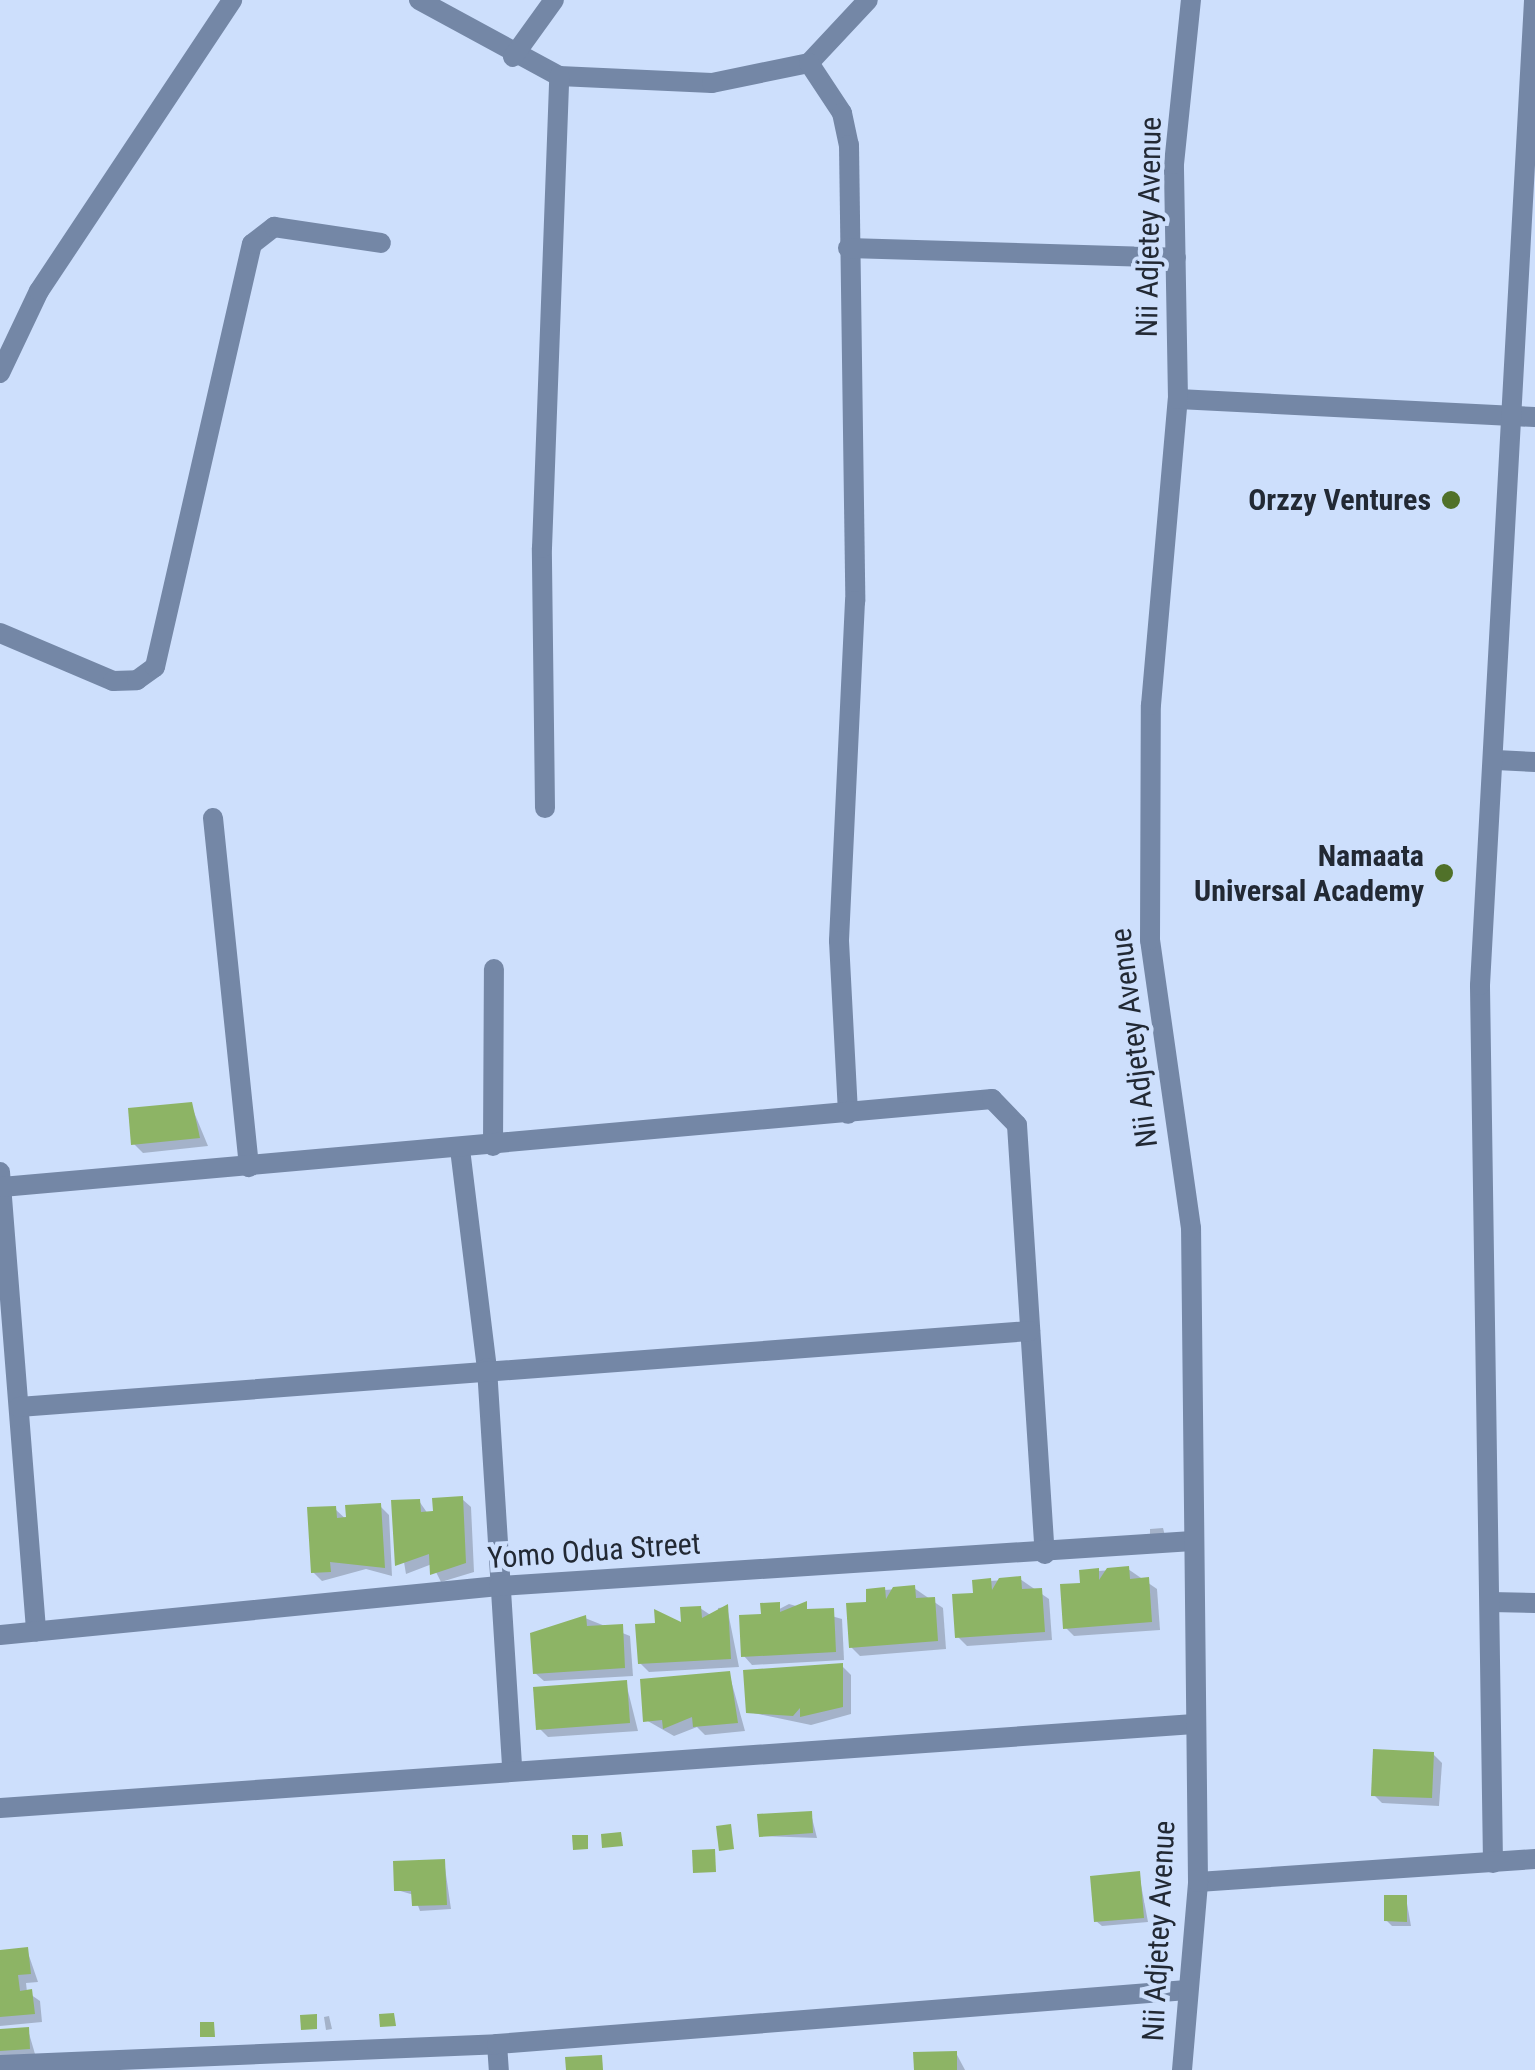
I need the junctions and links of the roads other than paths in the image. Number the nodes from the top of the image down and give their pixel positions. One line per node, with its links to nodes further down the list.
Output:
1 (232, 0): 14 (street)
2 (419, 0): 8 (street)
3 (554, 0): 8 (street)
4 (868, 0): 9 (street)
5 (1190, 0): 13 (street, Nii Adjetey Avenue)
6 (1525, 0): 7 (street)
7 (1534, 1): 16 (street)
8 (514, 57): 10 (street)
9 (809, 63): 10 (street); 12 (street)
10 (559, 76): 21 (street)
11 (382, 243): 18 (street)
12 (848, 248): 13 (street); 24 (street)
13 (1176, 258): 15 (street, Nii Adjetey Avenue)
14 (0, 372)
15 (1178, 399): 16 (street); 32 (street, Nii Adjetey Avenue)
16 (1512, 416): 17 (street); 19 (street)
17 (1535, 417)
18 (0, 634)
19 (1496, 760): 20 (street); 35 (street)
20 (1535, 762)
21 (544, 808)
22 (212, 818): 27 (street)
23 (494, 970): 25 (street)
24 (848, 1114): 25 (street); 29 (street)
25 (493, 1146): 26 (street)
26 (460, 1149): 27 (street); 30 (street)
27 (249, 1167): 28 (street)
28 (1, 1180): 31 (street)
29 (1030, 1332): 30 (street); 33 (street)
30 (486, 1368): 31 (street); 34 (street)
31 (19, 1406): 37 (street)
32 (1193, 1541): 33 (street, Yomo Odua Street); 39 (street, Nii Adjetey Avenue)
33 (1044, 1554): 34 (street, Yomo Odua Street)
34 (499, 1586): 37 (street, Yomo Odua Street); 40 (street)
35 (1491, 1602): 36 (street); 43 (street)
36 (1535, 1604)
37 (36, 1632): 38 (street, Yomo Odua Street)
38 (0, 1635)
39 (1194, 1724): 40 (street); 44 (street, Nii Adjetey Avenue)
40 (512, 1766): 41 (street)
41 (0, 1808)
42 (1535, 1859): 43 (street)
43 (1493, 1863): 44 (street)
44 (1198, 1882): 45 (street, Nii Adjetey Avenue)
45 (1188, 1990): 46 (street); 49 (street, Nii Adjetey Avenue)
46 (498, 2044): 47 (street); 48 (street)
47 (0, 2066)
48 (499, 2070)
49 (1182, 2070)

